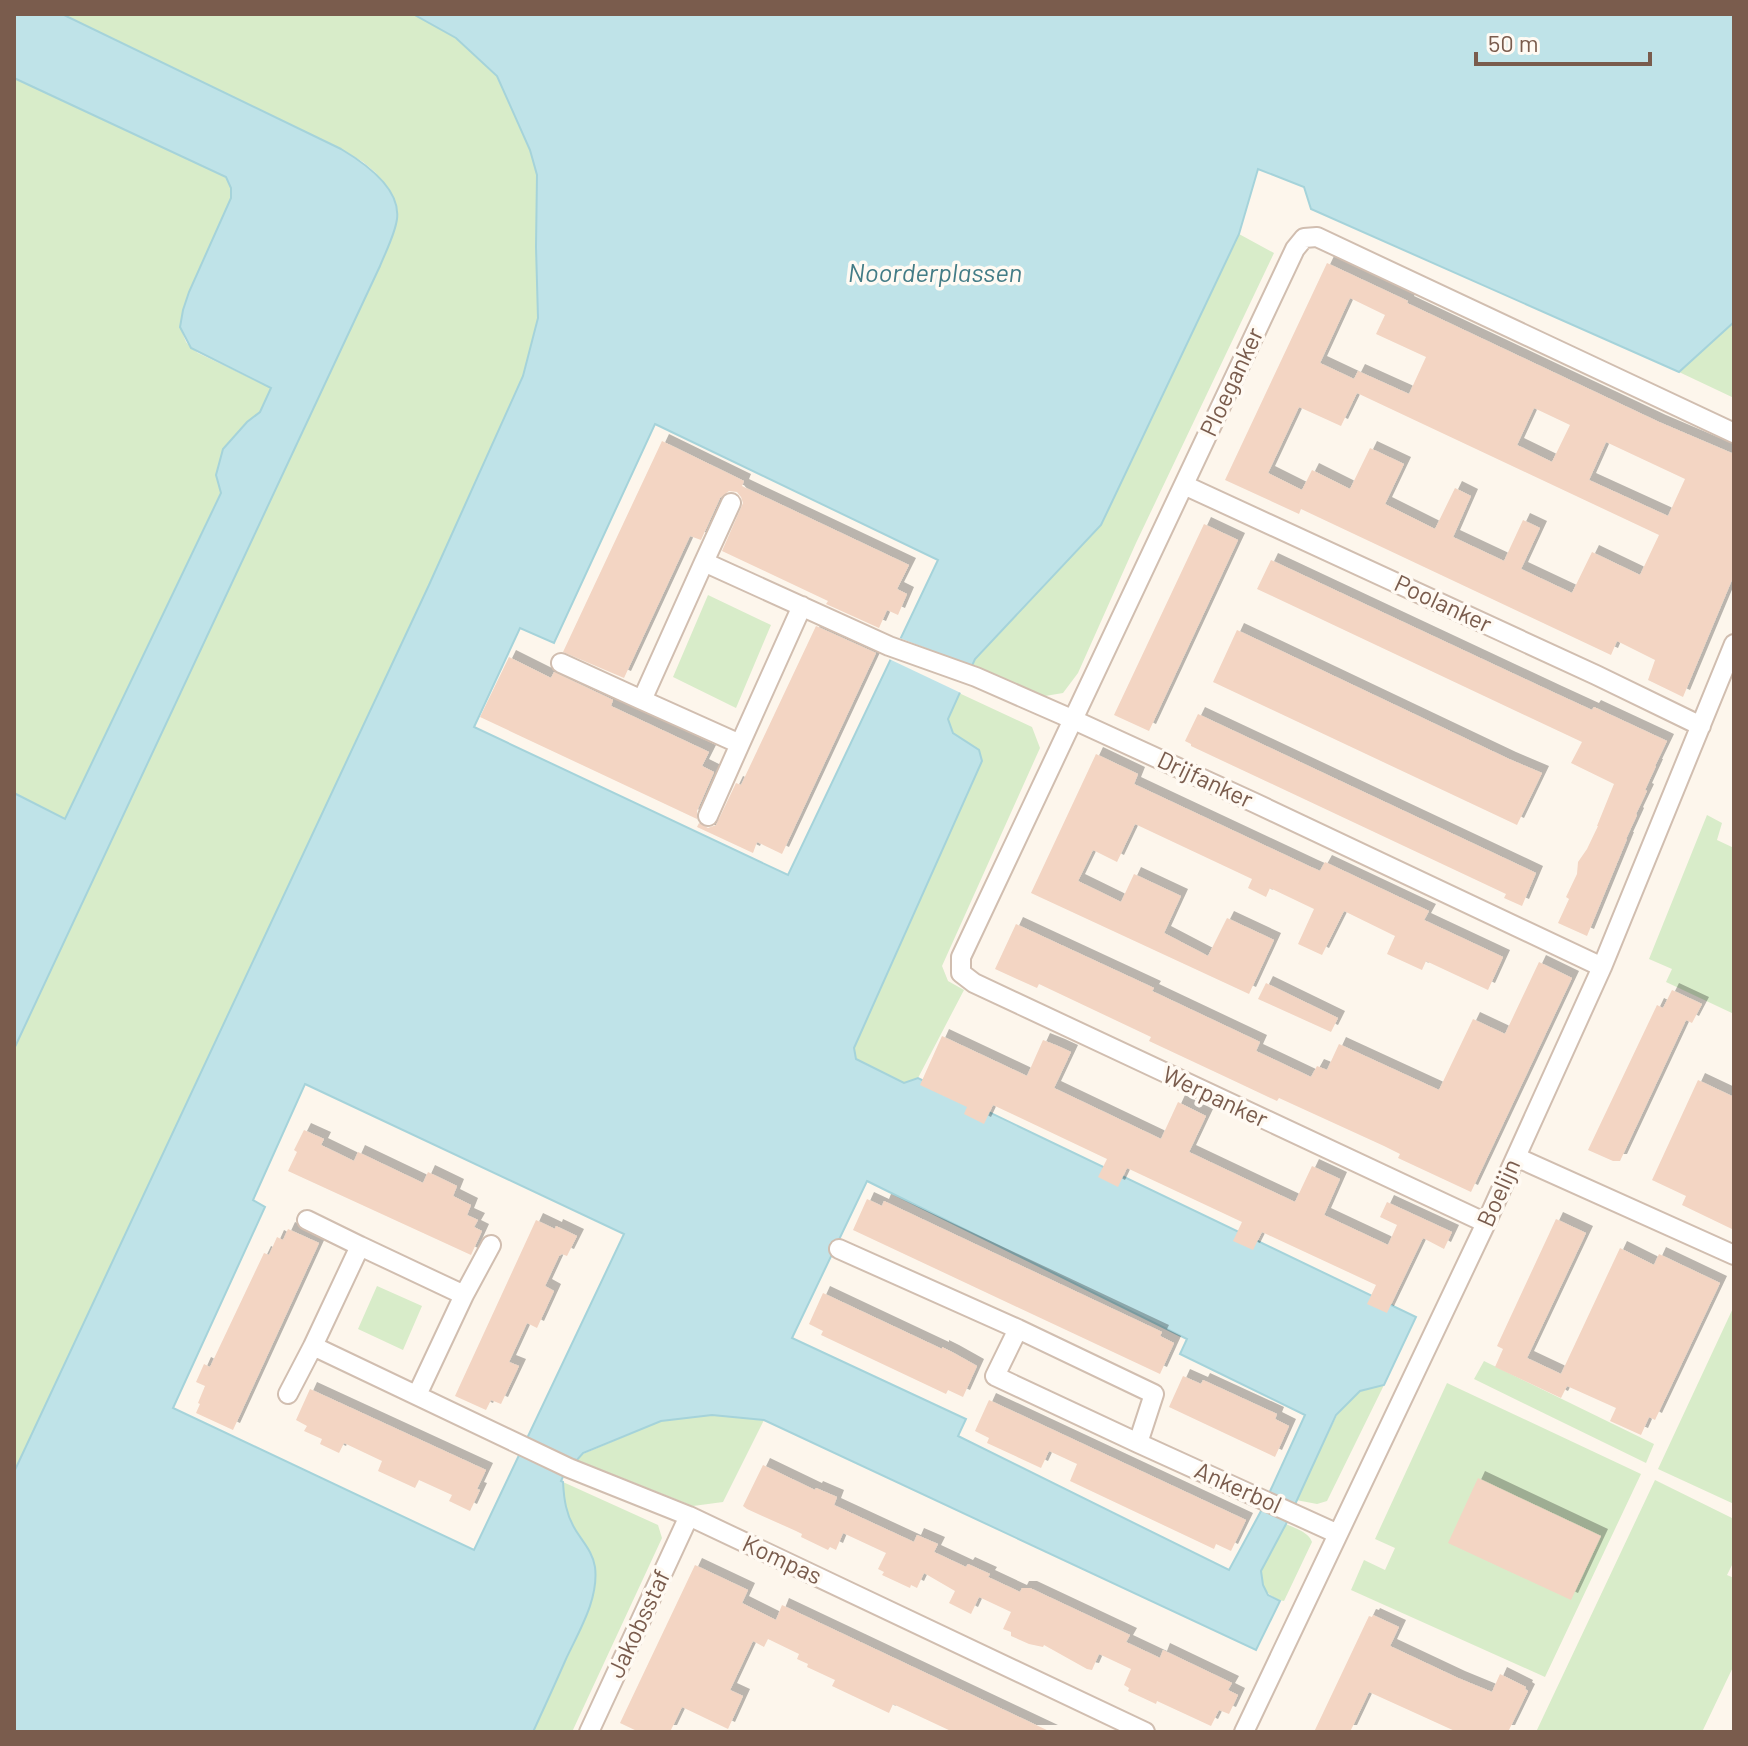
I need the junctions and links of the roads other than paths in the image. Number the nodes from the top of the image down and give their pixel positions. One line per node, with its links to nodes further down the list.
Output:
1 (1734, 433): 2 (street, Ploeganker)
2 (1184, 485): 9 (street, Ploeganker); 10 (street, Poolanker)
3 (731, 503): 4 (street)
4 (704, 562): 5 (street, Drijfanker); 8 (street)
5 (802, 606): 9 (street, Drijfanker); 11 (street)
6 (1734, 644): 10 (street, Boelijn)
7 (561, 663): 8 (street)
8 (642, 700): 11 (street)
9 (1074, 720): 13 (street, Ploeganker); 14 (street, Drijfanker)
10 (1701, 726): 14 (street, Boelijn)
11 (740, 744): 12 (street)
12 (708, 816)
13 (961, 957): 17 (street, Werpanker)
14 (1602, 967): 15 (street, Boelijn)
15 (1516, 1157): 17 (street, Boelijn); 21 (street)
16 (307, 1220): 19 (street)
17 (1486, 1223): 29 (street, Boelijn)
18 (491, 1245): 22 (street)
19 (360, 1246): 22 (street); 24 (street)
20 (839, 1249): 23 (street)
21 (1734, 1255)
22 (464, 1295): 26 (street)
23 (1018, 1329): 27 (street); 27 (street, Ankerbol)
24 (313, 1346): 25 (street); 26 (street, Kompas)
25 (288, 1394)
26 (417, 1395): 28 (street, Kompas)
27 (1138, 1443): 29 (street, Ankerbol)
28 (689, 1516): 30 (street, Kompas); 31 (street, Jakobsstaf)
29 (1338, 1534): 33 (street, Boelijn)
30 (1124, 1728): 32 (street, Kompas)
31 (589, 1732)
32 (1145, 1732)
33 (1244, 1732)

